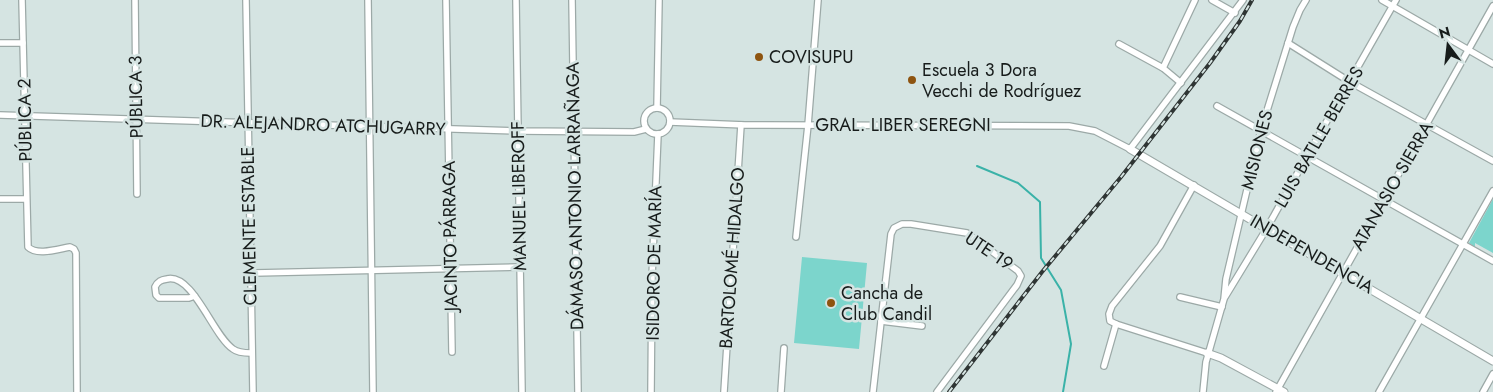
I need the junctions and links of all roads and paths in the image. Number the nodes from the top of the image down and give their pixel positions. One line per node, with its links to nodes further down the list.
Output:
1 (22, 0): 19 (street, PÚBLICA 2)
2 (135, 0): 31 (street, PÚBLICA 3)
3 (246, 0): 33 (street, CLEMENTE ESTABLE)
4 (368, 0): 36 (street)
5 (446, 0): 38 (street, JACINTO PÁRRAGA)
6 (516, 0): 41 (street, MANUEL LIBEROFF)
7 (572, 0): 42 (street, DÁMASO ANTONIO LARRAÑAGA)
8 (659, 0): 28 (street)
9 (818, 0): 35 (street)
10 (1195, 0): 24 (street)
11 (1212, 0): 17 (street)
12 (1243, 0): 17 (street)
13 (1306, 0): 20 (street, MISIONES)
14 (1382, 0): 15 (street)
15 (1395, 3): 22 (street); 25 (street, LUIS BATLLE BERRES)
16 (1493, 6): 22 (street, ATANASIO SIERRA)
17 (1235, 12): 26 (street)
18 (0, 43): 19 (street)
19 (23, 43): 30 (street, PÚBLICA 2)
20 (1288, 43): 25 (street); 40 (street, MISIONES)
21 (1119, 44): 24 (street)
22 (1469, 50): 23 (street); 37 (street, ATANASIO SIERRA)
23 (1493, 64)
24 (1163, 68): 26 (street)
25 (1350, 82): 37 (street); 45 (street, LUIS BATLLE BERRES)
26 (1181, 83): 44 (street)
27 (1217, 106): 40 (street)
28 (657, 108): 32 (street); 39 (street)
29 (0, 115): 30 (street, DR. ALEJANDRO ATCHUGARRY)
30 (25, 116): 31 (street, DR. ALEJANDRO ATCHUGARRY); 51 (street, PÚBLICA 2)
31 (136, 119): 33 (street, DR. ALEJANDRO ATCHUGARRY); 49 (street, PÚBLICA 3)
32 (670, 122): 34 (street, GRAL. LIBER SEREGNI); 43 (street)
33 (248, 123): 36 (street, DR. ALEJANDRO ATCHUGARRY); 62 (street, CLEMENTE ESTABLE)
34 (741, 124): 35 (street, GRAL. LIBER SEREGNI); 85 (street, BARTOLOMÉ HIDALGO)
35 (808, 125): 44 (street, GRAL. LIBER SEREGNI); 55 (street)
36 (370, 126): 38 (street, DR. ALEJANDRO ATCHUGARRY); 60 (street)
37 (1427, 126): 46 (street); 52 (street, ATANASIO SIERRA)
38 (448, 129): 41 (street, DR. ALEJANDRO ATCHUGARRY); 59 (street, JACINTO PÁRRAGA)
39 (646, 129): 42 (street, DR. ALEJANDRO ATCHUGARRY); 43 (street)
40 (1260, 130): 45 (street); 53 (street, MISIONES)
41 (518, 131): 42 (street, DR. ALEJANDRO ATCHUGARRY); 58 (street, MANUEL LIBEROFF)
42 (575, 131): 83 (street, DÁMASO ANTONIO LARRAÑAGA)
43 (658, 134): 84 (street, ISIDORO DE MARÍA)
44 (1130, 149): 47 (street, INDEPENDENCIA)
45 (1306, 156): 52 (street); 54 (street, LUIS BATLLE BERRES)
46 (1493, 161)
47 (1194, 185): 53 (street, INDEPENDENCIA); 69 (street)
48 (1493, 191): 56 (street)
49 (137, 194)
50 (0, 199): 51 (street)
51 (26, 199): 79 (street, PÚBLICA 2)
52 (1384, 200): 56 (street); 61 (street, ATANASIO SIERRA)
53 (1242, 213): 54 (street, INDEPENDENCIA); 65 (street, MISIONES)
54 (1267, 228): 61 (street, INDEPENDENCIA); 65 (street, LUIS BATLLE BERRES)
55 (796, 237)
56 (1463, 243): 57 (street); 67 (street)
57 (1493, 261)
58 (519, 267): 59 (street); 82 (street, MANUEL LIBEROFF)
59 (451, 268): 60 (street); 72 (street, JACINTO PÁRRAGA)
60 (372, 270): 62 (street); 81 (street)
61 (1343, 272): 67 (street, INDEPENDENCIA); 78 (street, ATANASIO SIERRA)
62 (251, 273): 73 (street, CLEMENTE ESTABLE)
63 (195, 296): 63 (street); 73 (street)
64 (1180, 297): 66 (street)
65 (1224, 299): 66 (street, MISIONES)
66 (1222, 307): 74 (street, MISIONES)
67 (1422, 318): 75 (street, INDEPENDENCIA); 90 (street)
68 (881, 321): 70 (street); 87 (street); 88 (street, UTE 19)
69 (1116, 324): 74 (street); 76 (street)
70 (922, 326)
71 (784, 348): 86 (street)
72 (452, 352)
73 (251, 353): 80 (street, CLEMENTE ESTABLE)
74 (1208, 354): 78 (street); 89 (street, MISIONES)
75 (1493, 361)
76 (1104, 366)
77 (1493, 374): 91 (street)
78 (1280, 391)
79 (77, 392)
80 (253, 392)
81 (373, 392)
82 (522, 392)
83 (578, 392)
84 (651, 392)
85 (724, 392)
86 (780, 392)
87 (873, 392)
88 (937, 392)
89 (1203, 392)
90 (1379, 392)
91 (1483, 392)

